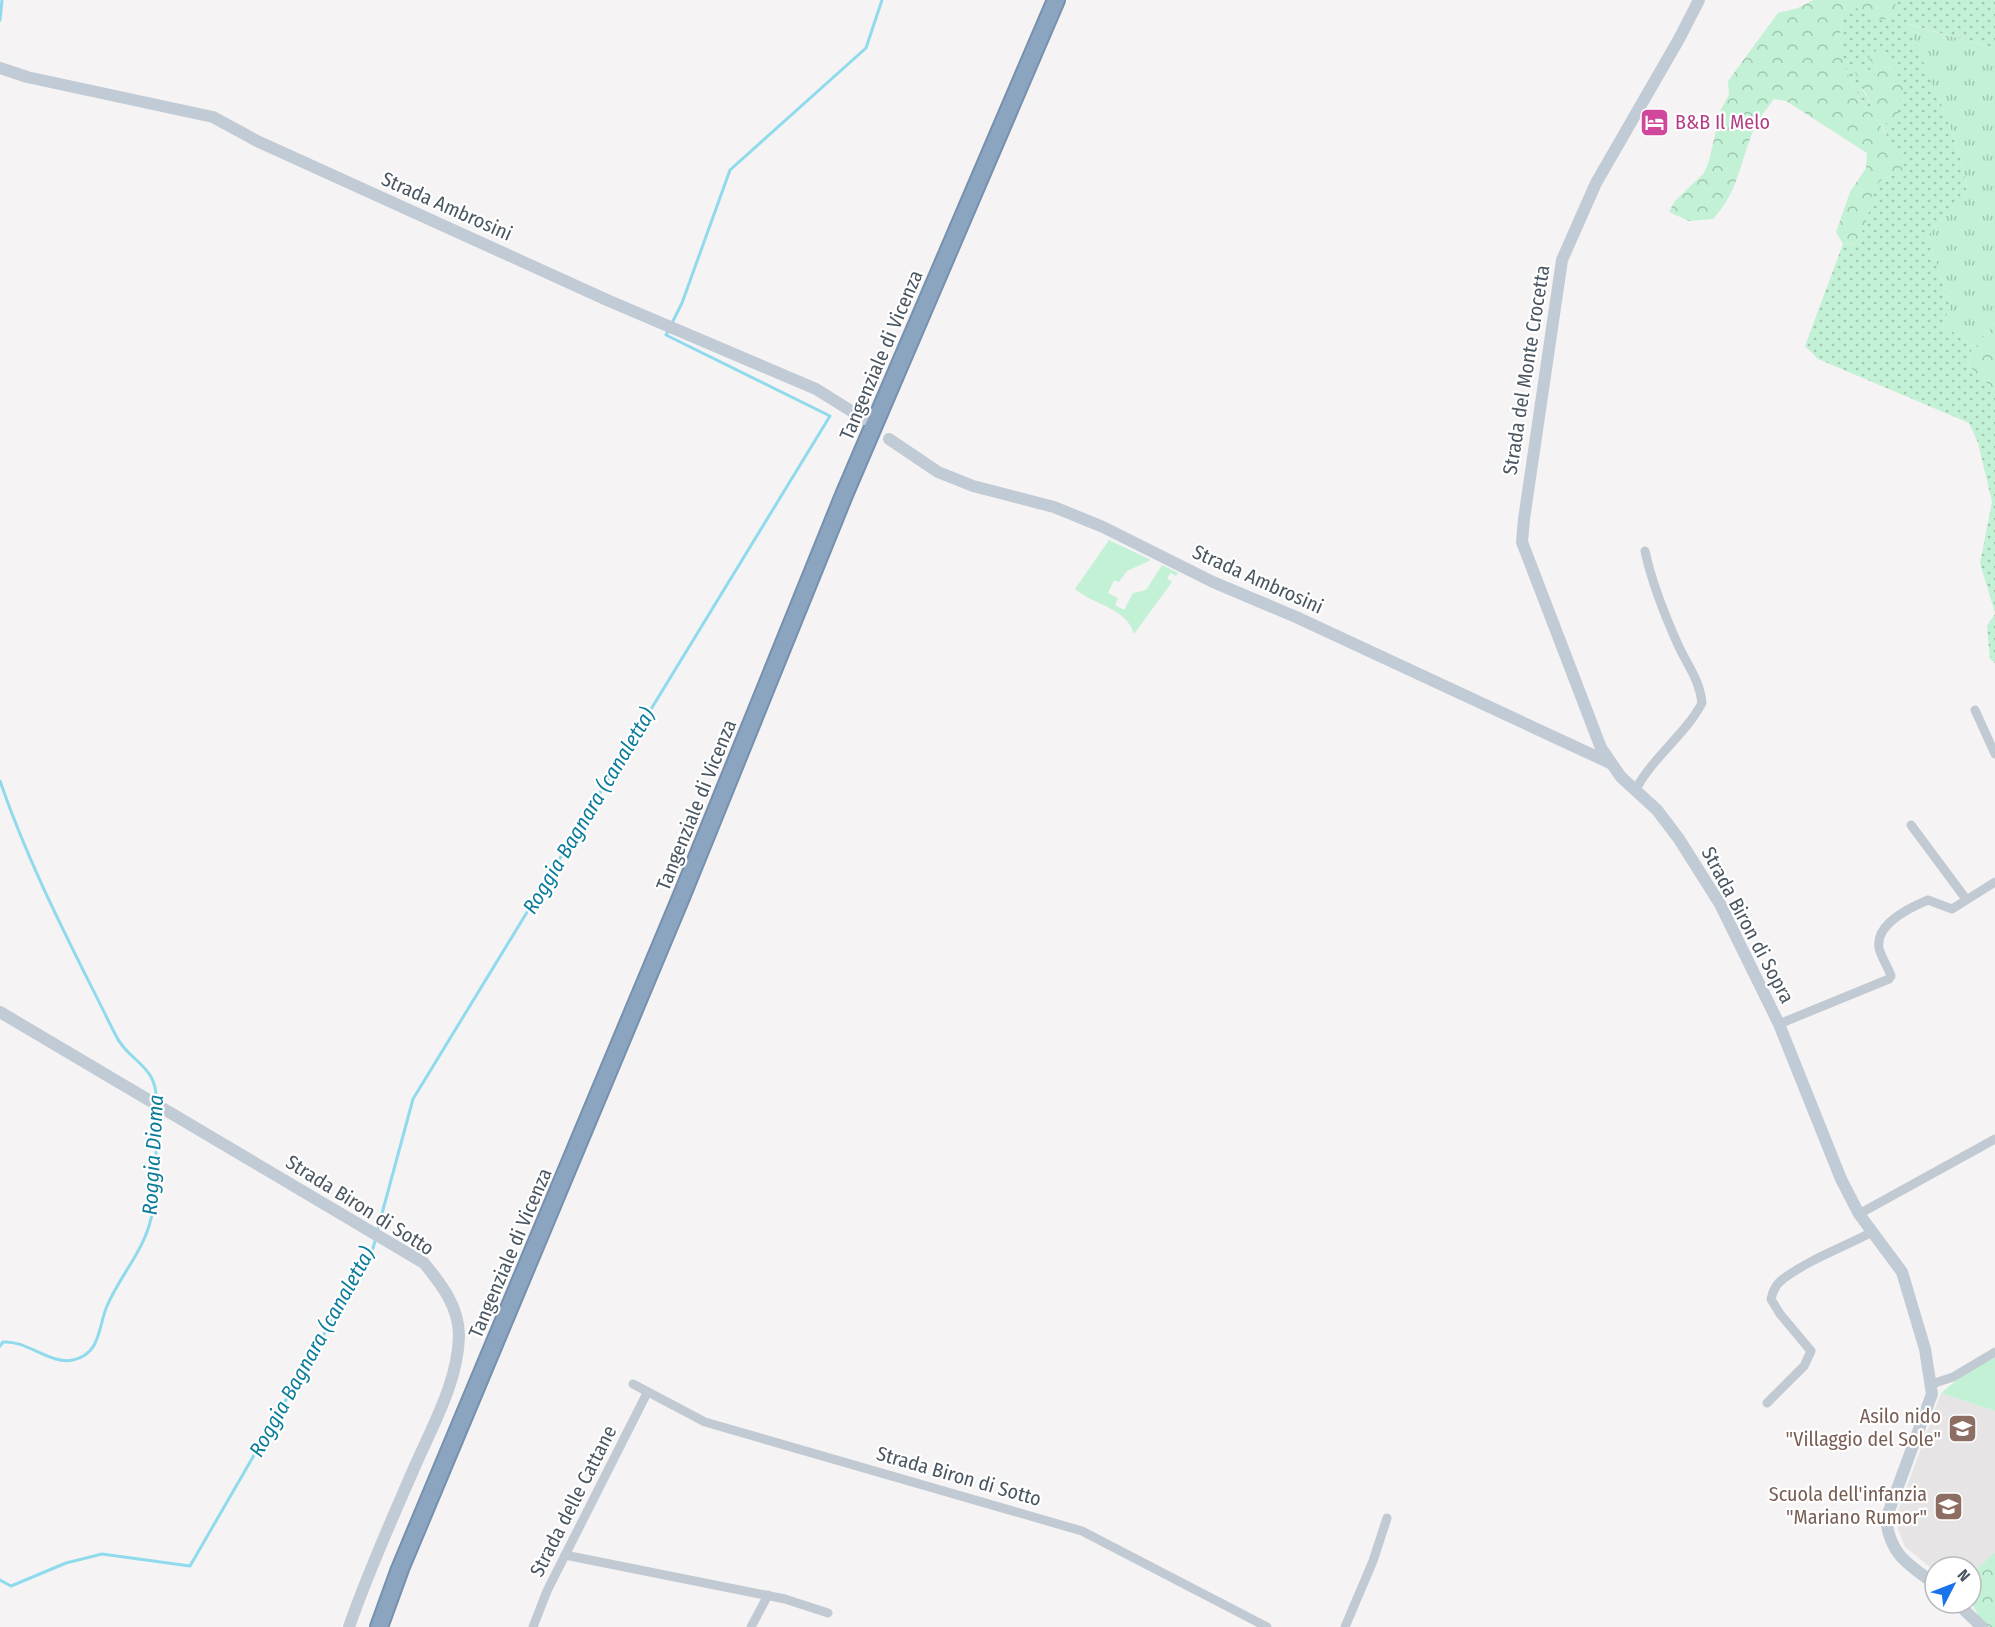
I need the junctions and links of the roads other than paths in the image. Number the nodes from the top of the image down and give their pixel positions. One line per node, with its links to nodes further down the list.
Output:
1 (1056, 0): 31 (highway, Tangenziale di Vicenza)
2 (1699, 0): 9 (street, Strada del Monte Crocetta)
3 (0, 68): 4 (street, Strada Ambrosini)
4 (864, 419)
5 (889, 439): 9 (street, Strada Ambrosini)
6 (1645, 551): 10 (street)
7 (1975, 710): 8 (street)
8 (1995, 754)
9 (1610, 763): 10 (street, Strada Biron di Sopra)
10 (1636, 789): 15 (street, Strada Biron di Sopra)
11 (1911, 825): 13 (street)
12 (1995, 882): 13 (street, Strada Biron di Sopra)
13 (1966, 899): 15 (street, Strada Biron di Sopra)
14 (0, 1012): 30 (street, Strada Biron di Sotto)
15 (1779, 1024): 17 (street, Strada Biron di Sopra)
16 (1995, 1139): 17 (street)
17 (1859, 1214): 18 (street, Strada Biron di Sopra)
18 (1872, 1232): 21 (street, Strada Biron di Sopra); 23 (street)
19 (1995, 1352): 21 (street)
20 (633, 1384): 22 (street, Strada Biron di Sotto)
21 (1932, 1384): 26 (street, Strada Biron di Sopra)
22 (647, 1393): 25 (street, Strada delle Cattane); 34 (street, Strada Biron di Sotto)
23 (1767, 1403)
24 (1387, 1518): 35 (street)
25 (565, 1555): 27 (street); 32 (street, Strada delle Cattane)
26 (1923, 1574)
27 (768, 1596): 28 (street); 33 (street)
28 (828, 1613)
29 (1970, 1615): 36 (street)
30 (349, 1627)
31 (379, 1627)
32 (533, 1627)
33 (751, 1627)
34 (1266, 1627)
35 (1345, 1627)
36 (1982, 1627)

